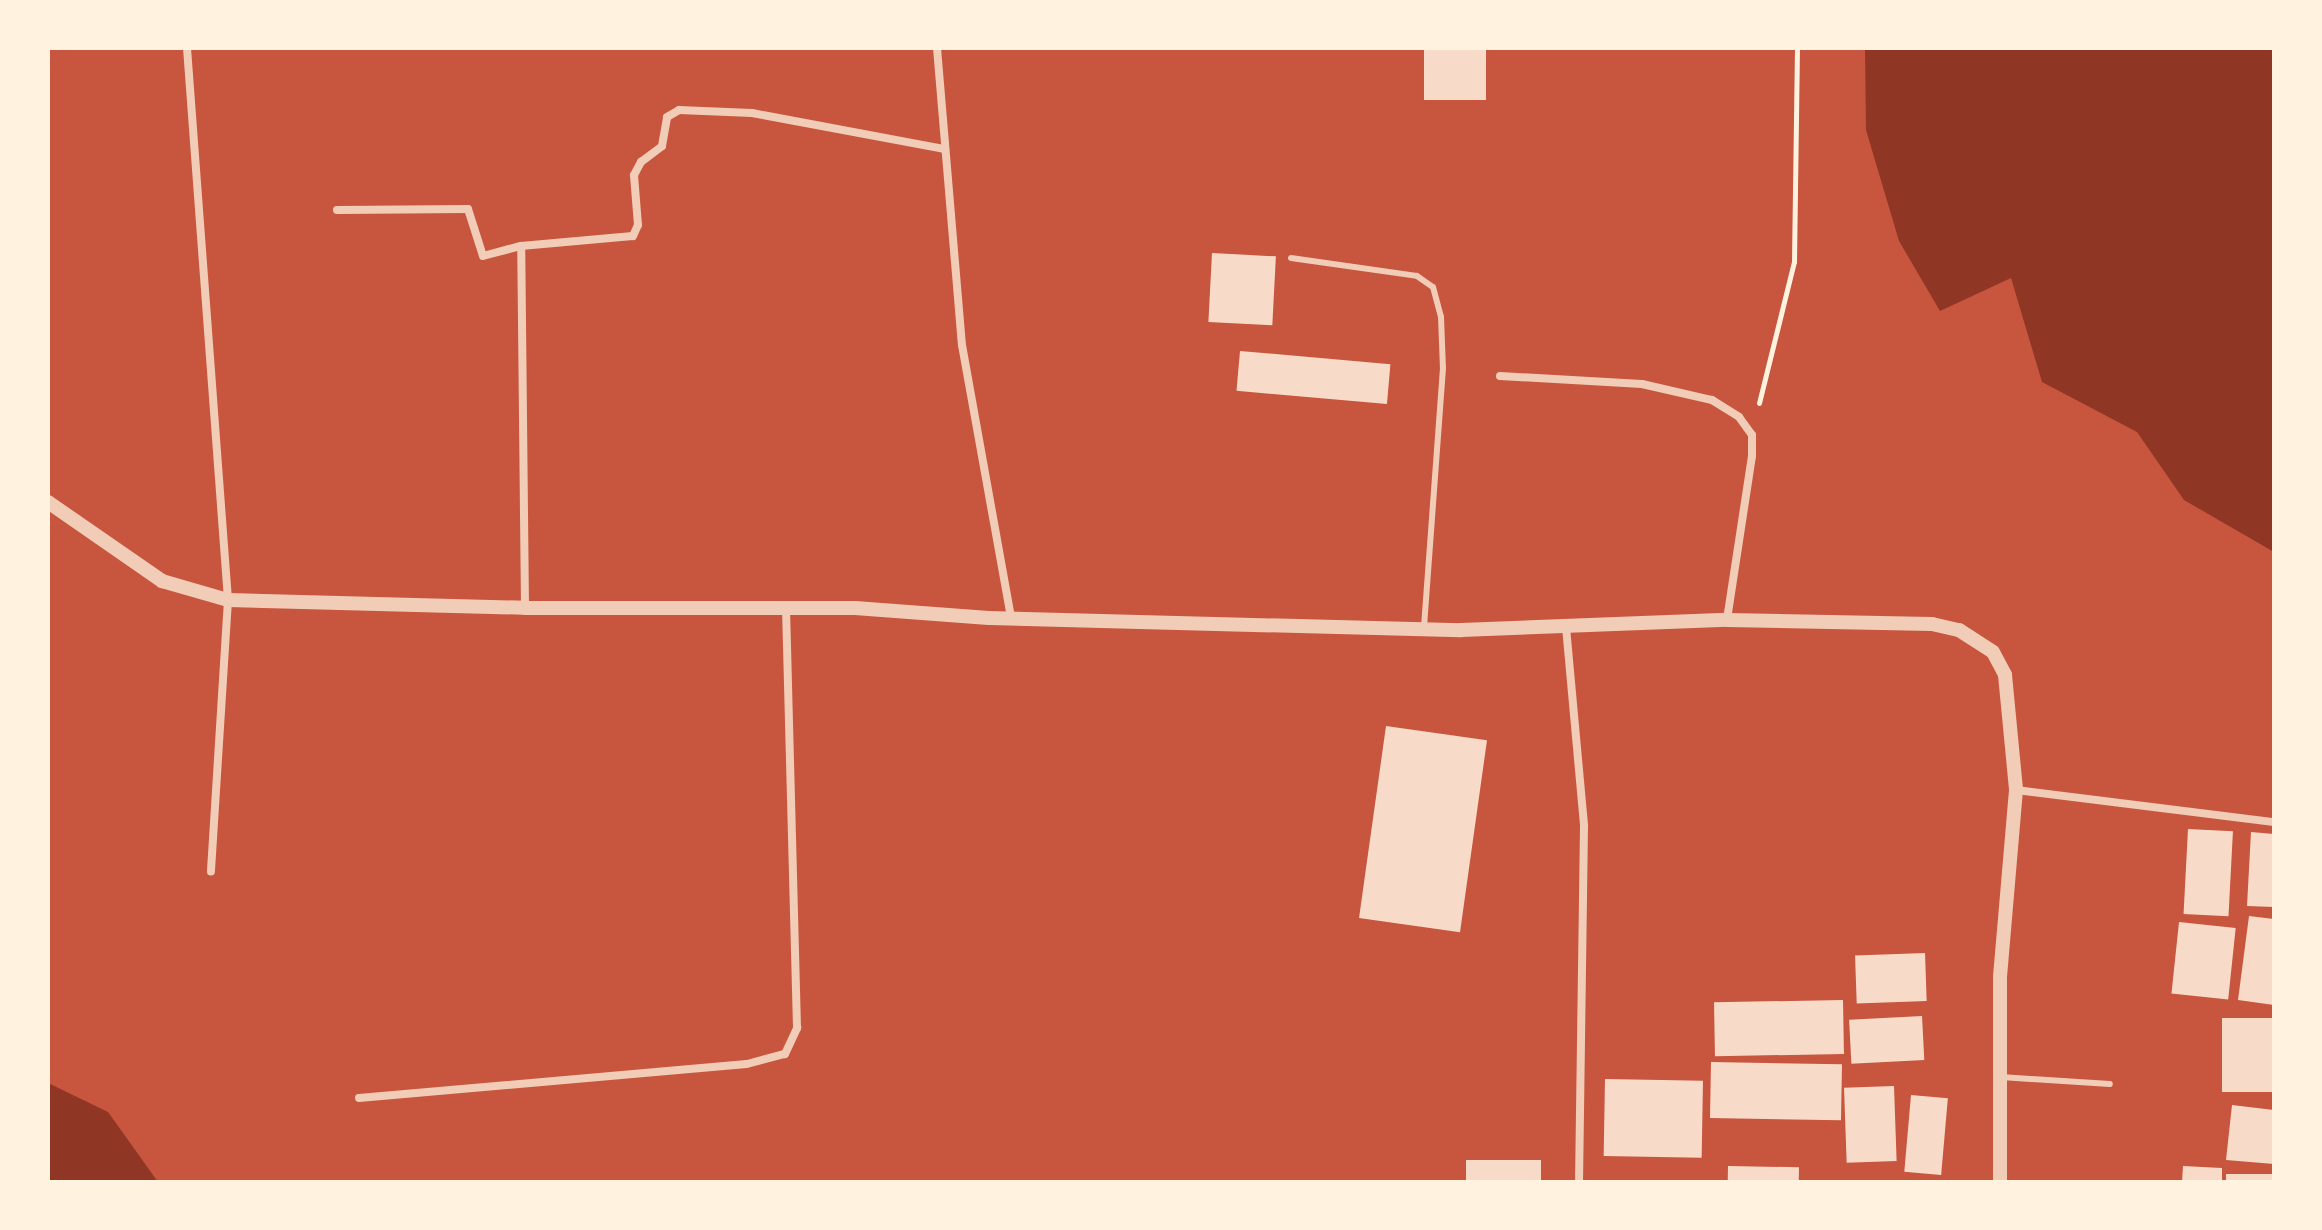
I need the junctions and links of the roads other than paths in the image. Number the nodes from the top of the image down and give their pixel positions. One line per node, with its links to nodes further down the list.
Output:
1 (187, 48): 9 (street)
2 (937, 48): 3 (street)
3 (944, 149): 5 (street); 12 (street)
4 (337, 210): 5 (street)
5 (521, 246): 11 (street)
6 (1291, 258): 14 (lane)
7 (1500, 376): 13 (street)
8 (48, 502): 9 (street)
9 (228, 600): 11 (street); 18 (street)
10 (786, 606): 11 (street); 12 (street); 21 (street)
11 (525, 608)
12 (1011, 618): 14 (street)
13 (1727, 620): 15 (street); 16 (street)
14 (1424, 626): 15 (street)
15 (1566, 627): 22 (street)
16 (2016, 790): 17 (street); 19 (street)
17 (2274, 822)
18 (211, 871)
19 (2001, 1077): 20 (lane); 23 (street)
20 (2110, 1084)
21 (359, 1098)
22 (1579, 1182)
23 (2000, 1182)

